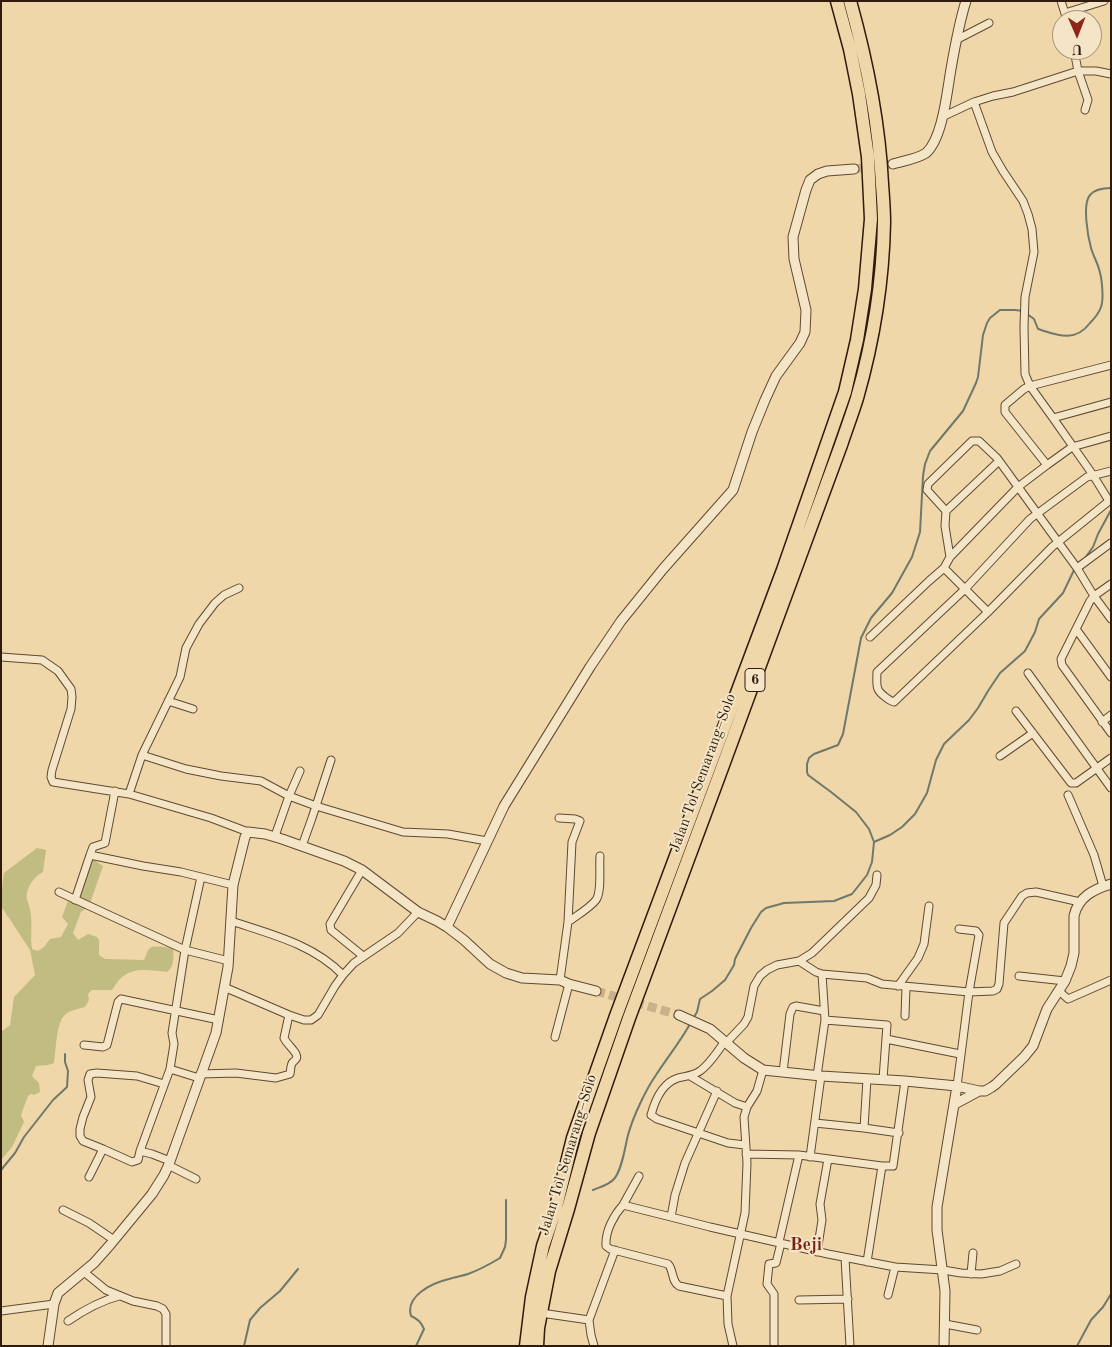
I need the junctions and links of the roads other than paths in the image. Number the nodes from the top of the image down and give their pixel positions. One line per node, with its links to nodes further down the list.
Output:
1 (837, 1): 175 (highway, Jalan Tol Semarang–Solo / 6)
2 (850, 1): 168 (highway, Jalan Tol Semarang–Solo / 6)
3 (966, 1): 7 (street)
4 (1104, 1): 5 (street)
5 (1083, 10)
6 (989, 23): 7 (street)
7 (956, 40): 13 (street)
8 (1076, 60): 9 (street)
9 (1078, 71): 10 (street); 11 (street); 12 (street)
10 (1111, 74)
11 (974, 102): 13 (street); 17 (street)
12 (1085, 110)
13 (942, 117): 14 (street)
14 (893, 164)
15 (854, 169): 68 (street)
16 (1111, 365): 17 (street)
17 (1030, 386): 19 (street); 23 (street)
18 (1111, 402): 19 (street)
19 (1054, 418): 21 (street)
20 (1111, 436): 21 (street)
21 (1072, 447): 23 (street); 25 (street)
22 (999, 461): 26 (street); 28 (street); 28 (street)
23 (1047, 465): 26 (street)
24 (1111, 471): 25 (street)
25 (1093, 475): 27 (street); 29 (street)
26 (1018, 487): 29 (street); 32 (street)
27 (1110, 501): 30 (street)
28 (946, 511): 32 (street)
29 (1037, 514): 30 (street); 37 (street)
30 (1057, 542): 34 (street); 39 (street)
31 (1111, 543): 34 (street)
32 (950, 557): 33 (street)
33 (944, 568): 37 (street); 42 (street)
34 (1077, 568): 38 (street)
35 (1111, 584): 38 (street)
36 (238, 588): 46 (street)
37 (965, 589): 39 (street); 39 (street)
38 (1094, 596): 40 (street); 41 (street)
39 (988, 612)
40 (1111, 619)
41 (1076, 628): 45 (street); 50 (street)
42 (870, 637)
43 (1, 657): 60 (street)
44 (1028, 674): 57 (street)
45 (1111, 677)
46 (168, 700): 47 (street); 53 (street)
47 (193, 709)
48 (1016, 711): 51 (street)
49 (1111, 716): 50 (street)
50 (1102, 722): 52 (street)
51 (1033, 733): 54 (street); 57 (street)
52 (1111, 733)
53 (142, 755): 61 (street); 63 (street)
54 (1000, 756)
55 (1111, 758): 57 (street)
56 (331, 760): 64 (street)
57 (1097, 768): 59 (street)
58 (300, 771): 63 (street)
59 (1111, 788)
60 (115, 792): 61 (street); 70 (street)
61 (129, 794): 66 (street)
62 (1068, 795): 76 (street)
63 (290, 796): 64 (street); 67 (street)
64 (316, 806): 68 (street); 69 (street)
65 (559, 818): 83 (street)
66 (248, 832): 67 (street); 75 (street)
67 (275, 836): 69 (street)
68 (487, 841): 84 (street)
69 (302, 846): 72 (street)
70 (90, 855): 74 (street); 78 (street)
71 (600, 856): 83 (street)
72 (362, 870): 81 (street); 87 (street)
73 (877, 875): 89 (street)
74 (200, 877): 75 (street); 86 (street)
75 (233, 885): 82 (street)
76 (1107, 885): 79 (street)
77 (59, 892): 78 (street)
78 (75, 900): 86 (street)
79 (1080, 902): 94 (street); 101 (street)
80 (929, 906): 96 (street)
81 (418, 912): 84 (street); 87 (street)
82 (231, 921): 88 (street); 91 (street)
83 (568, 922): 95 (street)
84 (447, 927): 95 (street)
85 (959, 929): 101 (street)
86 (185, 950): 88 (street); 102 (street)
87 (362, 956): 91 (street)
88 (229, 961): 97 (street)
89 (799, 961): 90 (street); 111 (street)
90 (822, 974): 96 (street); 103 (street)
91 (343, 975): 104 (street)
92 (1019, 976): 94 (street)
93 (1111, 980): 100 (street)
94 (1065, 981): 100 (street)
95 (564, 982): 99 (street); 109 (street)
96 (898, 986): 98 (street)
97 (224, 987): 104 (street); 107 (street)
98 (906, 987): 101 (street); 106 (street)
99 (596, 991)
100 (1059, 991): 125 (street)
101 (969, 992): 113 (street)
102 (176, 1011): 107 (street); 112 (street); 114 (street)
103 (824, 1011): 108 (street); 116 (street)
104 (290, 1015): 117 (street)
105 (678, 1015): 111 (street)
106 (905, 1016)
107 (218, 1020): 117 (street)
108 (824, 1020): 110 (street); 119 (street)
109 (555, 1038)
110 (886, 1039): 113 (street); 121 (street)
111 (726, 1042): 115 (street); 118 (street)
112 (84, 1045)
113 (960, 1054): 124 (street)
114 (170, 1070): 117 (street); 123 (street)
115 (763, 1070): 116 (street); 128 (street)
116 (783, 1072): 119 (street)
117 (200, 1076): 140 (street)
118 (690, 1076): 126 (street); 131 (street)
119 (819, 1076): 120 (street); 129 (street)
120 (868, 1079): 121 (street); 130 (street)
121 (883, 1080): 122 (street)
122 (905, 1080): 124 (street); 132 (street)
123 (164, 1084): 134 (street); 135 (street)
124 (957, 1086): 125 (street); 127 (street)
125 (979, 1091): 127 (street)
126 (718, 1092): 128 (street); 131 (street)
127 (955, 1104): 158 (street)
128 (746, 1107): 133 (street)
129 (815, 1123): 130 (street); 138 (street)
130 (864, 1128): 132 (street)
131 (698, 1132): 133 (street); 147 (street)
132 (898, 1132): 141 (street)
133 (745, 1145): 136 (street)
134 (103, 1149): 135 (street); 143 (street)
135 (140, 1151): 140 (street)
136 (746, 1154): 137 (street); 148 (street)
137 (799, 1155): 138 (street); 150 (street)
138 (810, 1157): 139 (street)
139 (828, 1159): 141 (street); 152 (street)
140 (169, 1163): 144 (street); 149 (street)
141 (882, 1166): 155 (street)
142 (639, 1176): 145 (street)
143 (89, 1177)
144 (196, 1179)
145 (623, 1205): 147 (street); 151 (street)
146 (63, 1210): 149 (street)
147 (671, 1217): 148 (street)
148 (740, 1234): 150 (street); 163 (street)
149 (114, 1240): 159 (street)
150 (780, 1243): 152 (street); 179 (street)
151 (615, 1250): 163 (street); 169 (street)
152 (817, 1252): 154 (street)
153 (973, 1253): 160 (street)
154 (845, 1258): 155 (street); 164 (street)
155 (866, 1262): 157 (street)
156 (1016, 1264): 160 (street)
157 (895, 1267): 158 (street); 161 (street)
158 (943, 1270): 160 (street); 171 (street)
159 (84, 1272): 162 (street); 166 (street)
160 (972, 1274)
161 (888, 1295)
162 (119, 1296): 170 (street); 174 (street)
163 (727, 1296): 178 (street)
164 (848, 1299): 165 (street); 180 (street)
165 (799, 1300)
166 (54, 1304): 167 (street); 173 (street)
167 (1, 1311)
168 (541, 1313): 169 (street); 176 (highway, Jalan Tol Semarang–Solo / 6)
169 (589, 1320): 177 (street)
170 (68, 1322)
171 (944, 1324): 172 (street); 181 (street)
172 (978, 1330)
173 (48, 1346)
174 (166, 1346)
175 (526, 1346)
176 (537, 1346)
177 (594, 1346)
178 (733, 1346)
179 (774, 1346)
180 (850, 1346)
181 (944, 1346)

